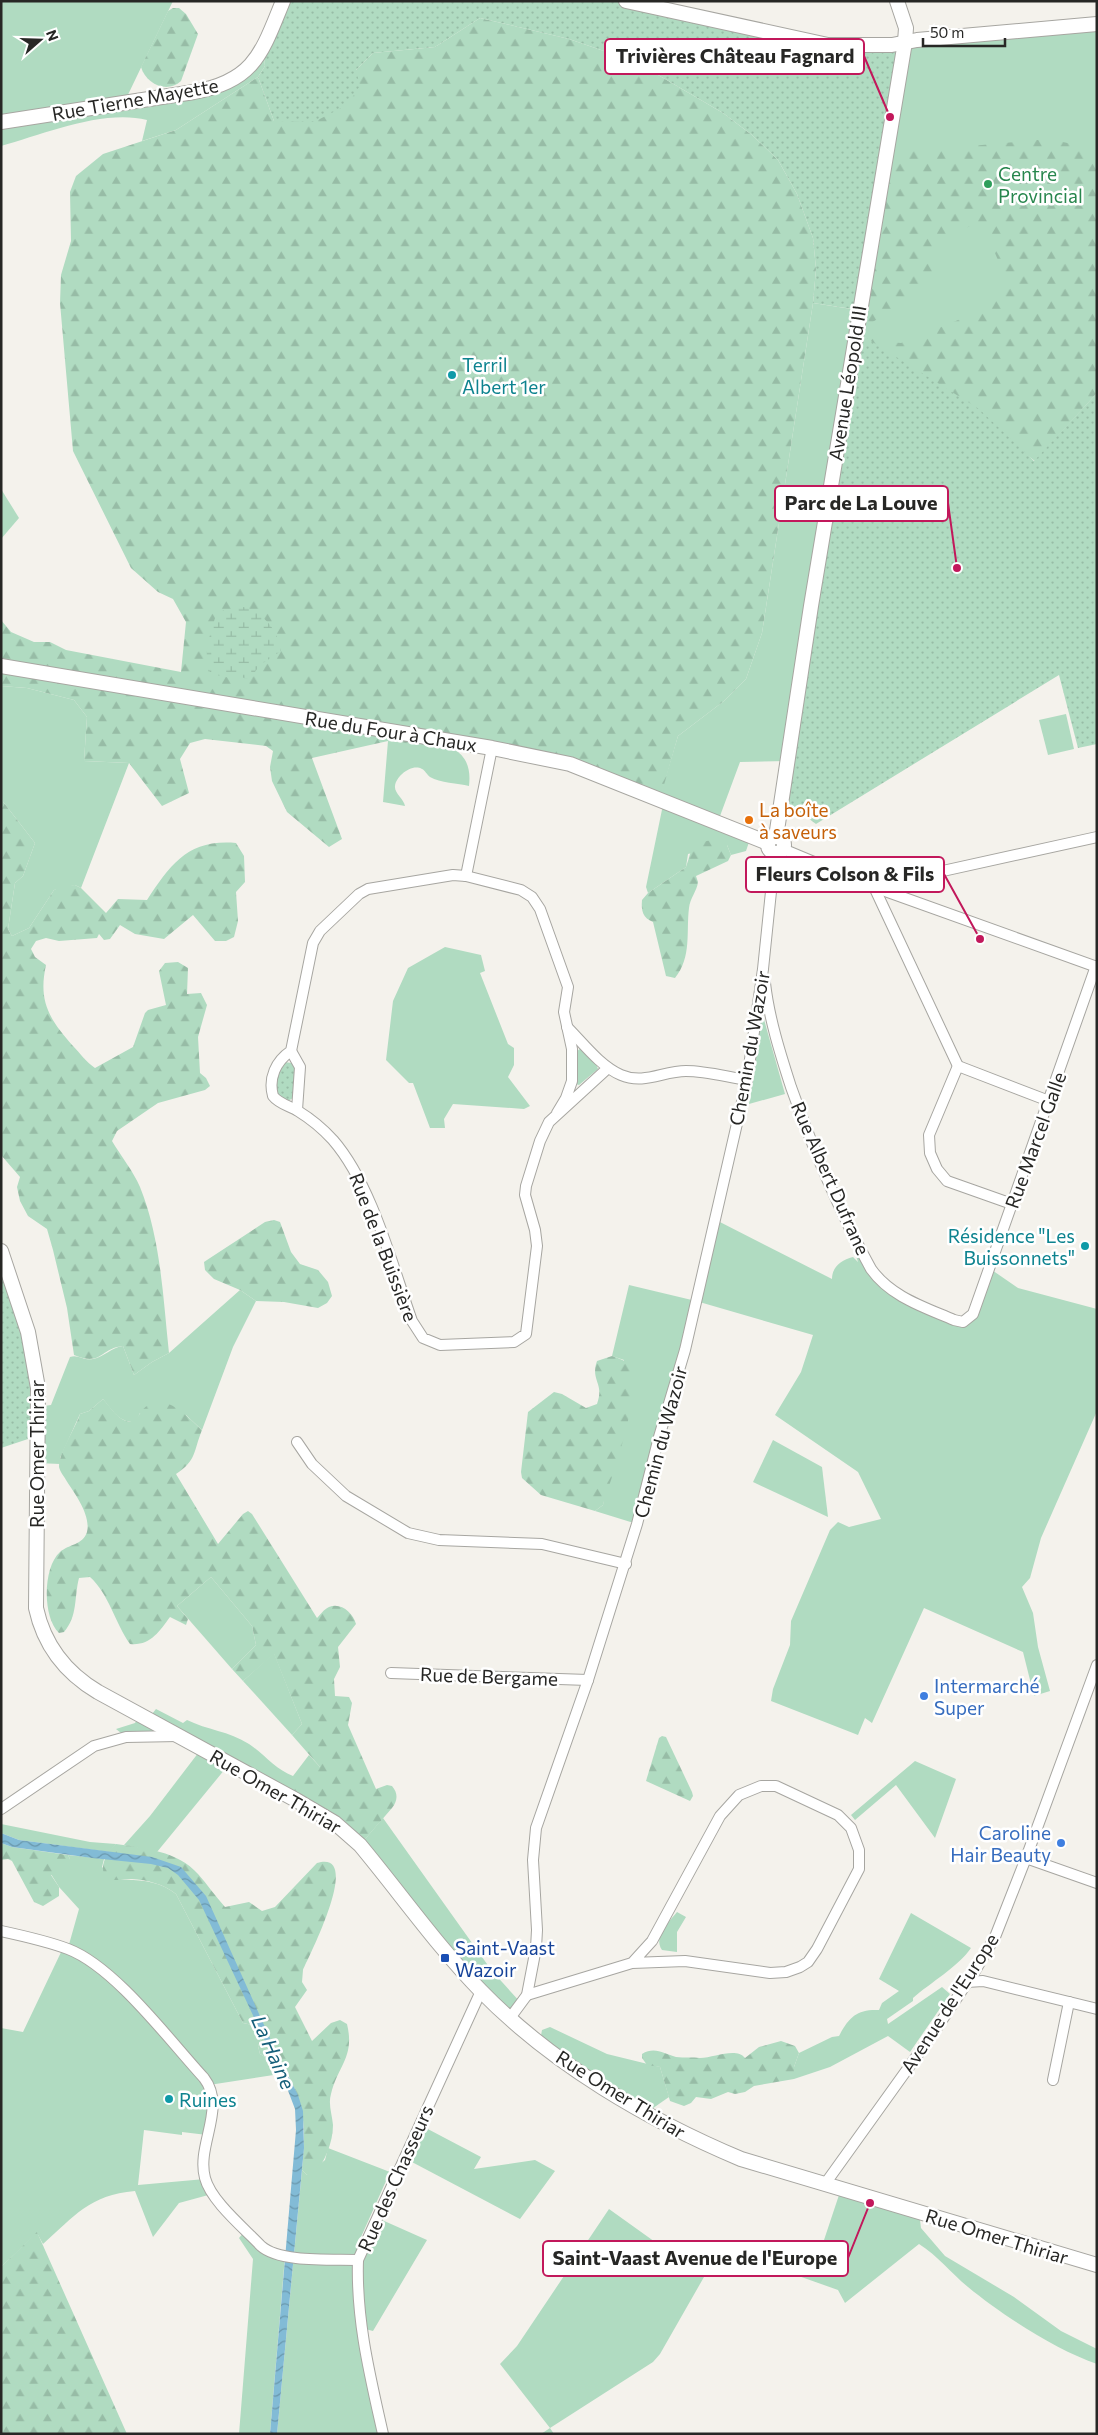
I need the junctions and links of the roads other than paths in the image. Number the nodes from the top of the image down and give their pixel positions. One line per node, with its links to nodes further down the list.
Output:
1 (283, 1): 6 (street, Rue Tierne Mayette)
2 (626, 1): 5 (street)
3 (897, 1): 5 (street, Avenue Léopold III)
4 (1097, 24): 5 (street)
5 (904, 45): 10 (street, Avenue Léopold III)
6 (1, 122)
7 (1, 666): 8 (street, Rue du Four à Chaux)
8 (492, 748): 10 (street, Rue du Four à Chaux); 11 (street)
9 (1097, 837): 12 (street)
10 (776, 846): 12 (street); 14 (street, Chemin du Wazoir)
11 (466, 876): 15 (street, Rue de la Buissière); 16 (street, Rue de la Buissière)
12 (874, 886): 13 (street); 17 (street)
13 (1097, 967): 20 (street, Rue Marcel Galle)
14 (763, 968): 19 (street, Chemin du Wazoir); 25 (street, Rue Albert Dufrane)
15 (566, 1026): 18 (street); 22 (street, Rue de la Buissière)
16 (291, 1051): 21 (street); 21 (street, Rue de la Buissière)
17 (958, 1066): 20 (street); 23 (street)
18 (608, 1068): 19 (street); 22 (street, Rue de la Buissière)
19 (747, 1080): 27 (street, Chemin du Wazoir)
20 (1049, 1101): 23 (street, Rue Marcel Galle)
21 (296, 1110): 22 (street, Rue de la Buissière)
22 (557, 1114)
23 (1012, 1204): 25 (street, Rue Marcel Galle)
24 (1, 1251): 31 (street, Rue Omer Thiriar)
25 (973, 1314)
26 (297, 1442): 27 (street)
27 (626, 1564): 30 (street, Chemin du Wazoir)
28 (1097, 1665): 33 (street, Avenue de l'Europe)
29 (391, 1673): 30 (street, Rue de Bergame)
30 (588, 1680): 39 (street, Chemin du Wazoir)
31 (179, 1736): 32 (street); 38 (street, Rue Omer Thiriar)
32 (1, 1809)
33 (1026, 1858): 34 (street); 37 (street, Avenue de l'Europe)
34 (1097, 1883)
35 (1, 1932): 45 (street)
36 (632, 1963): 36 (street); 39 (street)
37 (967, 1982): 40 (street); 44 (street, Avenue de l'Europe)
38 (481, 1991): 42 (street, Rue Omer Thiriar); 45 (street, Rue des Chasseurs)
39 (526, 1995): 42 (street, Chemin du Wazoir)
40 (1069, 2002): 41 (street); 43 (street)
41 (1097, 2009)
42 (510, 2018): 44 (street, Rue Omer Thiriar)
43 (1053, 2080)
44 (825, 2184): 46 (street, Rue Omer Thiriar)
45 (358, 2260): 47 (street, Rue des Chasseurs)
46 (1097, 2265)
47 (383, 2434)

